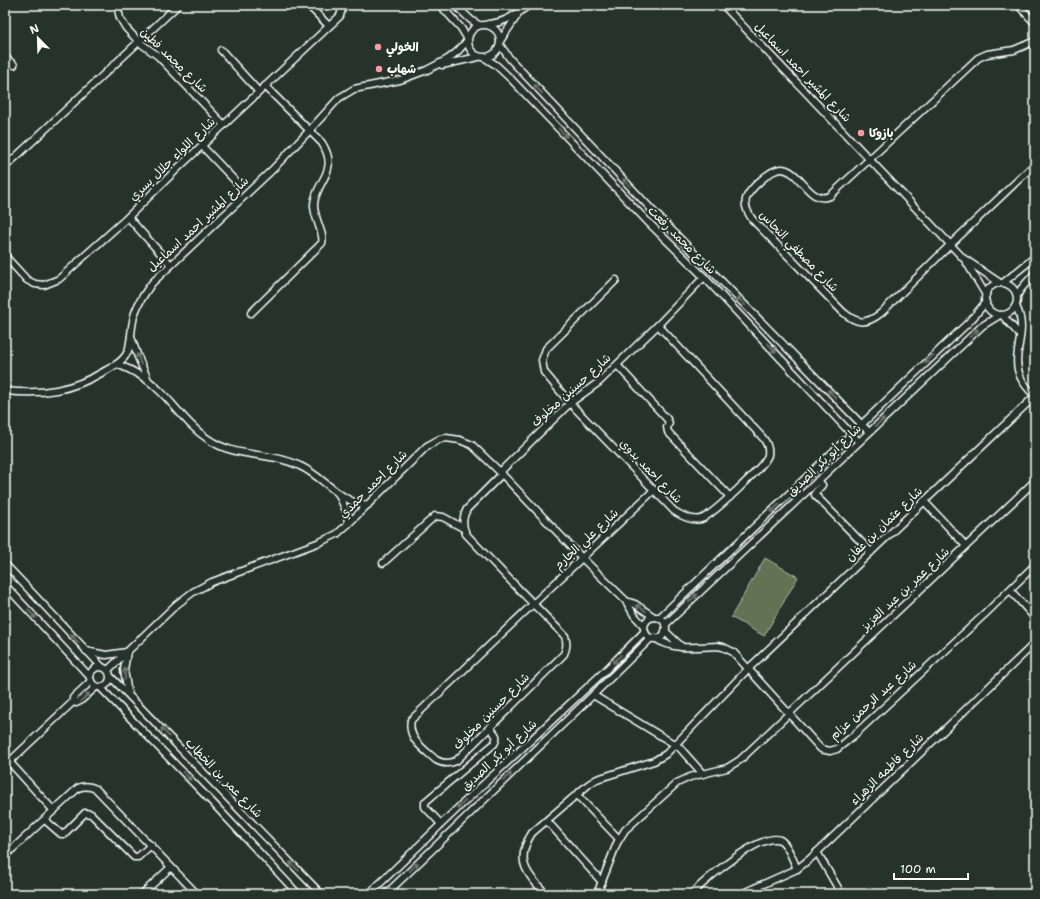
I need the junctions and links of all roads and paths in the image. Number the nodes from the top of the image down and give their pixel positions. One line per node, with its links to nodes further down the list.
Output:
1 (117, 5): 16 (street, شارع محمد فطين)
2 (178, 5): 16 (street)
3 (308, 5): 13 (street)
4 (343, 5): 13 (street, شارع اللواء جلال يسري)
5 (440, 5): 14 (street)
6 (455, 5): 12 (street)
7 (529, 5): 10 (street)
8 (724, 5): 29 (street, شارع المشير احمد اسماعيل)
9 (1018, 5): 11 (street)
10 (522, 10): 12 (street); 17 (street)
11 (1035, 23)
12 (482, 25): 14 (street); 17 (street)
13 (329, 26): 24 (street, شارع اللواء جلال يسري)
14 (467, 39): 20 (street); 23 (street, شارع المشير احمد اسماعيل)
15 (1035, 41): 29 (street)
16 (139, 42): 26 (street, شارع محمد فطين); 31 (street)
17 (500, 43): 21 (street); 33 (street, شارع محمد رفعت, one-way to 17)
18 (221, 50): 25 (street)
19 (5, 57): 22 (street)
20 (478, 57): 21 (street); 23 (street, شارع المشير احمد اسماعيل)
21 (485, 58): 35 (street, شارع محمد رفعت, one-way to 35)
22 (14, 65)
23 (427, 70): 27 (street, شارع المشير احمد اسماعيل)
24 (265, 86): 25 (street, شارع اللواء جلال يسري); 27 (street)
25 (259, 92): 26 (street, شارع اللواء جلال يسري)
26 (224, 125): 28 (street, شارع اللواء جلال يسري)
27 (309, 131): 42 (street, شارع المشير احمد اسماعيل); 51 (street)
28 (202, 146): 32 (street); 36 (street, شارع اللواء جلال يسري)
29 (870, 158): 38 (street, شارع المشير احمد اسماعيل); 38 (street, شارع مصطفي النحاس)
30 (1035, 164): 38 (street)
31 (5, 167)
32 (239, 185)
33 (648, 206): 34 (street, شارع محمد رفعت); 35 (street)
34 (654, 212): 37 (street); 62 (street, شارع محمد رفعت, one-way to 34)
35 (640, 214): 37 (street, شارع محمد رفعت)
36 (128, 217): 39 (street, شارع اللواء جلال يسري); 42 (street)
37 (647, 221): 44 (street, شارع محمد رفعت)
38 (950, 245): 41 (street, شارع المشير احمد اسماعيل)
39 (5, 256)
40 (1035, 257): 46 (street)
41 (965, 260): 46 (street, شارع المشير احمد اسماعيل); 47 (street, شارع المشير احمد اسماعيل)
42 (171, 265): 55 (street, شارع المشير احمد اسماعيل)
43 (1035, 273): 48 (street)
44 (704, 277): 53 (street, شارع حسنين مخلوف); 64 (street, شارع محمد رفعت, one-way to 64)
45 (616, 280): 61 (street, شارع احمد بدوي)
46 (1002, 283): 47 (street); 48 (street)
47 (986, 295): 49 (street)
48 (1017, 296): 50 (street)
49 (986, 302): 52 (street); 62 (street, شارع أبو بكر الصديق, one-way to 62)
50 (1016, 306): 52 (street); 54 (street)
51 (251, 313)
52 (1001, 315): 54 (street); 63 (street, شارع أبو بكر الصديق, one-way to 52)
53 (658, 325): 57 (street, شارع حسنين مخلوف); 71 (street, شارع احمد بدوي)
54 (1020, 335): 60 (street)
55 (131, 336): 56 (street, شارع المشير احمد اسماعيل); 58 (street, one-way to 55)
56 (117, 364): 58 (street); 59 (street, شارع المشير احمد اسماعيل)
57 (617, 365): 61 (street, شارع حسنين مخلوف); 71 (street)
58 (149, 382): 70 (street)
59 (5, 391)
60 (1035, 396): 72 (street, شارع عثمان بن عفان)
61 (570, 403): 66 (street, شارع حسنين مخلوف); 69 (street, شارع احمد بدوي)
62 (861, 424): 63 (street, شارع محمد رفعت); 64 (street, شارع أبو بكر الصديق)
63 (869, 432): 65 (street, شارع أبو بكر الصديق)
64 (851, 434): 65 (street, شارع محمد رفعت); 86 (street, شارع أبو بكر الصديق, one-way to 86)
65 (858, 442): 67 (street, شارع أبو بكر الصديق)
66 (501, 473): 73 (street, شارع احمد حمدي); 75 (street, شارع حسنين مخلوف); 78 (street, شارع احمد حمدي)
67 (818, 480): 77 (street); 88 (street, شارع أبو بكر الصديق, one-way to 67)
68 (1035, 480): 76 (street, شارع عمر بن عبد العزيز)
69 (654, 490): 71 (street, شارع احمد بدوي); 78 (street, شارع علي الجارم)
70 (338, 493): 73 (street); 74 (street)
71 (730, 497)
72 (924, 501): 76 (street); 77 (street, شارع عثمان بن عفان)
73 (368, 505): 74 (street, شارع احمد حمدي)
74 (348, 524): 94 (street, شارع احمد حمدي)
75 (463, 528): 79 (street); 85 (street, شارع حسنين مخلوف)
76 (966, 546): 104 (street, شارع عمر بن عبد العزيز)
77 (871, 552): 96 (street, شارع عثمان بن عفان)
78 (582, 558): 84 (street, شارع احمد حمدي); 85 (street, شارع علي الجارم)
79 (383, 563)
80 (5, 564): 93 (street, one-way to 80)
81 (1035, 564): 83 (street, شارع عبد الرحمن عزام)
82 (5, 585): 99 (street, one-way to 99)
83 (1010, 590): 87 (street); 104 (street, شارع عبد الرحمن عزام)
84 (626, 601): 86 (street, شارع احمد حمدي, one-way to 84); 89 (street, شارع احمد حمدي)
85 (533, 604): 105 (street, شارع حسنين مخلوف); 105 (street, شارع حسنين مخلوف)
86 (656, 618): 88 (street); 89 (street)
87 (1035, 618)
88 (665, 628): 90 (street); 92 (street)
89 (644, 629): 90 (street); 114 (street, شارع أبو بكر الصديق, one-way to 114)
90 (653, 638): 92 (street, شارع عبد الرحمن عزام); 102 (street, شارع أبو بكر الصديق)
91 (1035, 643): 117 (street, شارع فاطمه الزهراء)
92 (682, 647): 96 (street, شارع عبد الرحمن عزام)
93 (86, 651): 94 (street); 95 (street)
94 (127, 652): 97 (street, شارع احمد حمدي); 101 (street, one-way to 94)
95 (102, 667): 97 (street); 99 (street)
96 (748, 669): 104 (street, شارع عبد الرحمن عزام); 106 (street, شارع عثمان بن عفان)
97 (108, 670): 98 (street)
98 (111, 677): 100 (street); 101 (street, شارع عمر بن الخطاب)
99 (90, 679): 100 (street); 103 (street)
100 (98, 687): 103 (street, one-way to 100); 124 (street, one-way to 124)
101 (128, 695): 125 (street, شارع عمر بن الخطاب, one-way to 101)
102 (593, 695): 106 (street); 127 (street, شارع أبو بكر الصديق, one-way to 102)
103 (74, 701): 108 (street)
104 (789, 714): 109 (street, شارع عمر بن عبد العزيز)
105 (490, 728): 114 (street)
106 (676, 745): 109 (street); 110 (street, شارع عثمان بن عفان)
107 (5, 757): 108 (street)
108 (8, 764): 111 (street)
109 (703, 774): 115 (street, شارع عمر بن عبد العزيز)
110 (577, 795): 113 (street, شارع عثمان بن عفان); 115 (street)
111 (54, 811): 112 (street); 116 (street)
112 (45, 820): 116 (street); 118 (street)
113 (547, 821): 121 (street); 128 (street, شارع عثمان بن عفان)
114 (441, 824): 126 (street, شارع أبو بكر الصديق)
115 (619, 839): 121 (street, شارع عمر بن عبد العزيز)
116 (151, 845): 119 (street)
117 (817, 852): 120 (street, شارع فاطمه الزهراء); 132 (street)
118 (5, 856)
119 (171, 867): 122 (street); 123 (street)
120 (797, 869): 130 (street); 131 (street, شارع فاطمه الزهراء)
121 (602, 882): 129 (street, شارع عمر بن عبد العزيز)
122 (142, 894)
123 (197, 894)
124 (298, 894)
125 (321, 894)
126 (369, 894)
127 (386, 894)
128 (546, 894)
129 (598, 894)
130 (692, 894)
131 (741, 894)
132 (838, 894)

